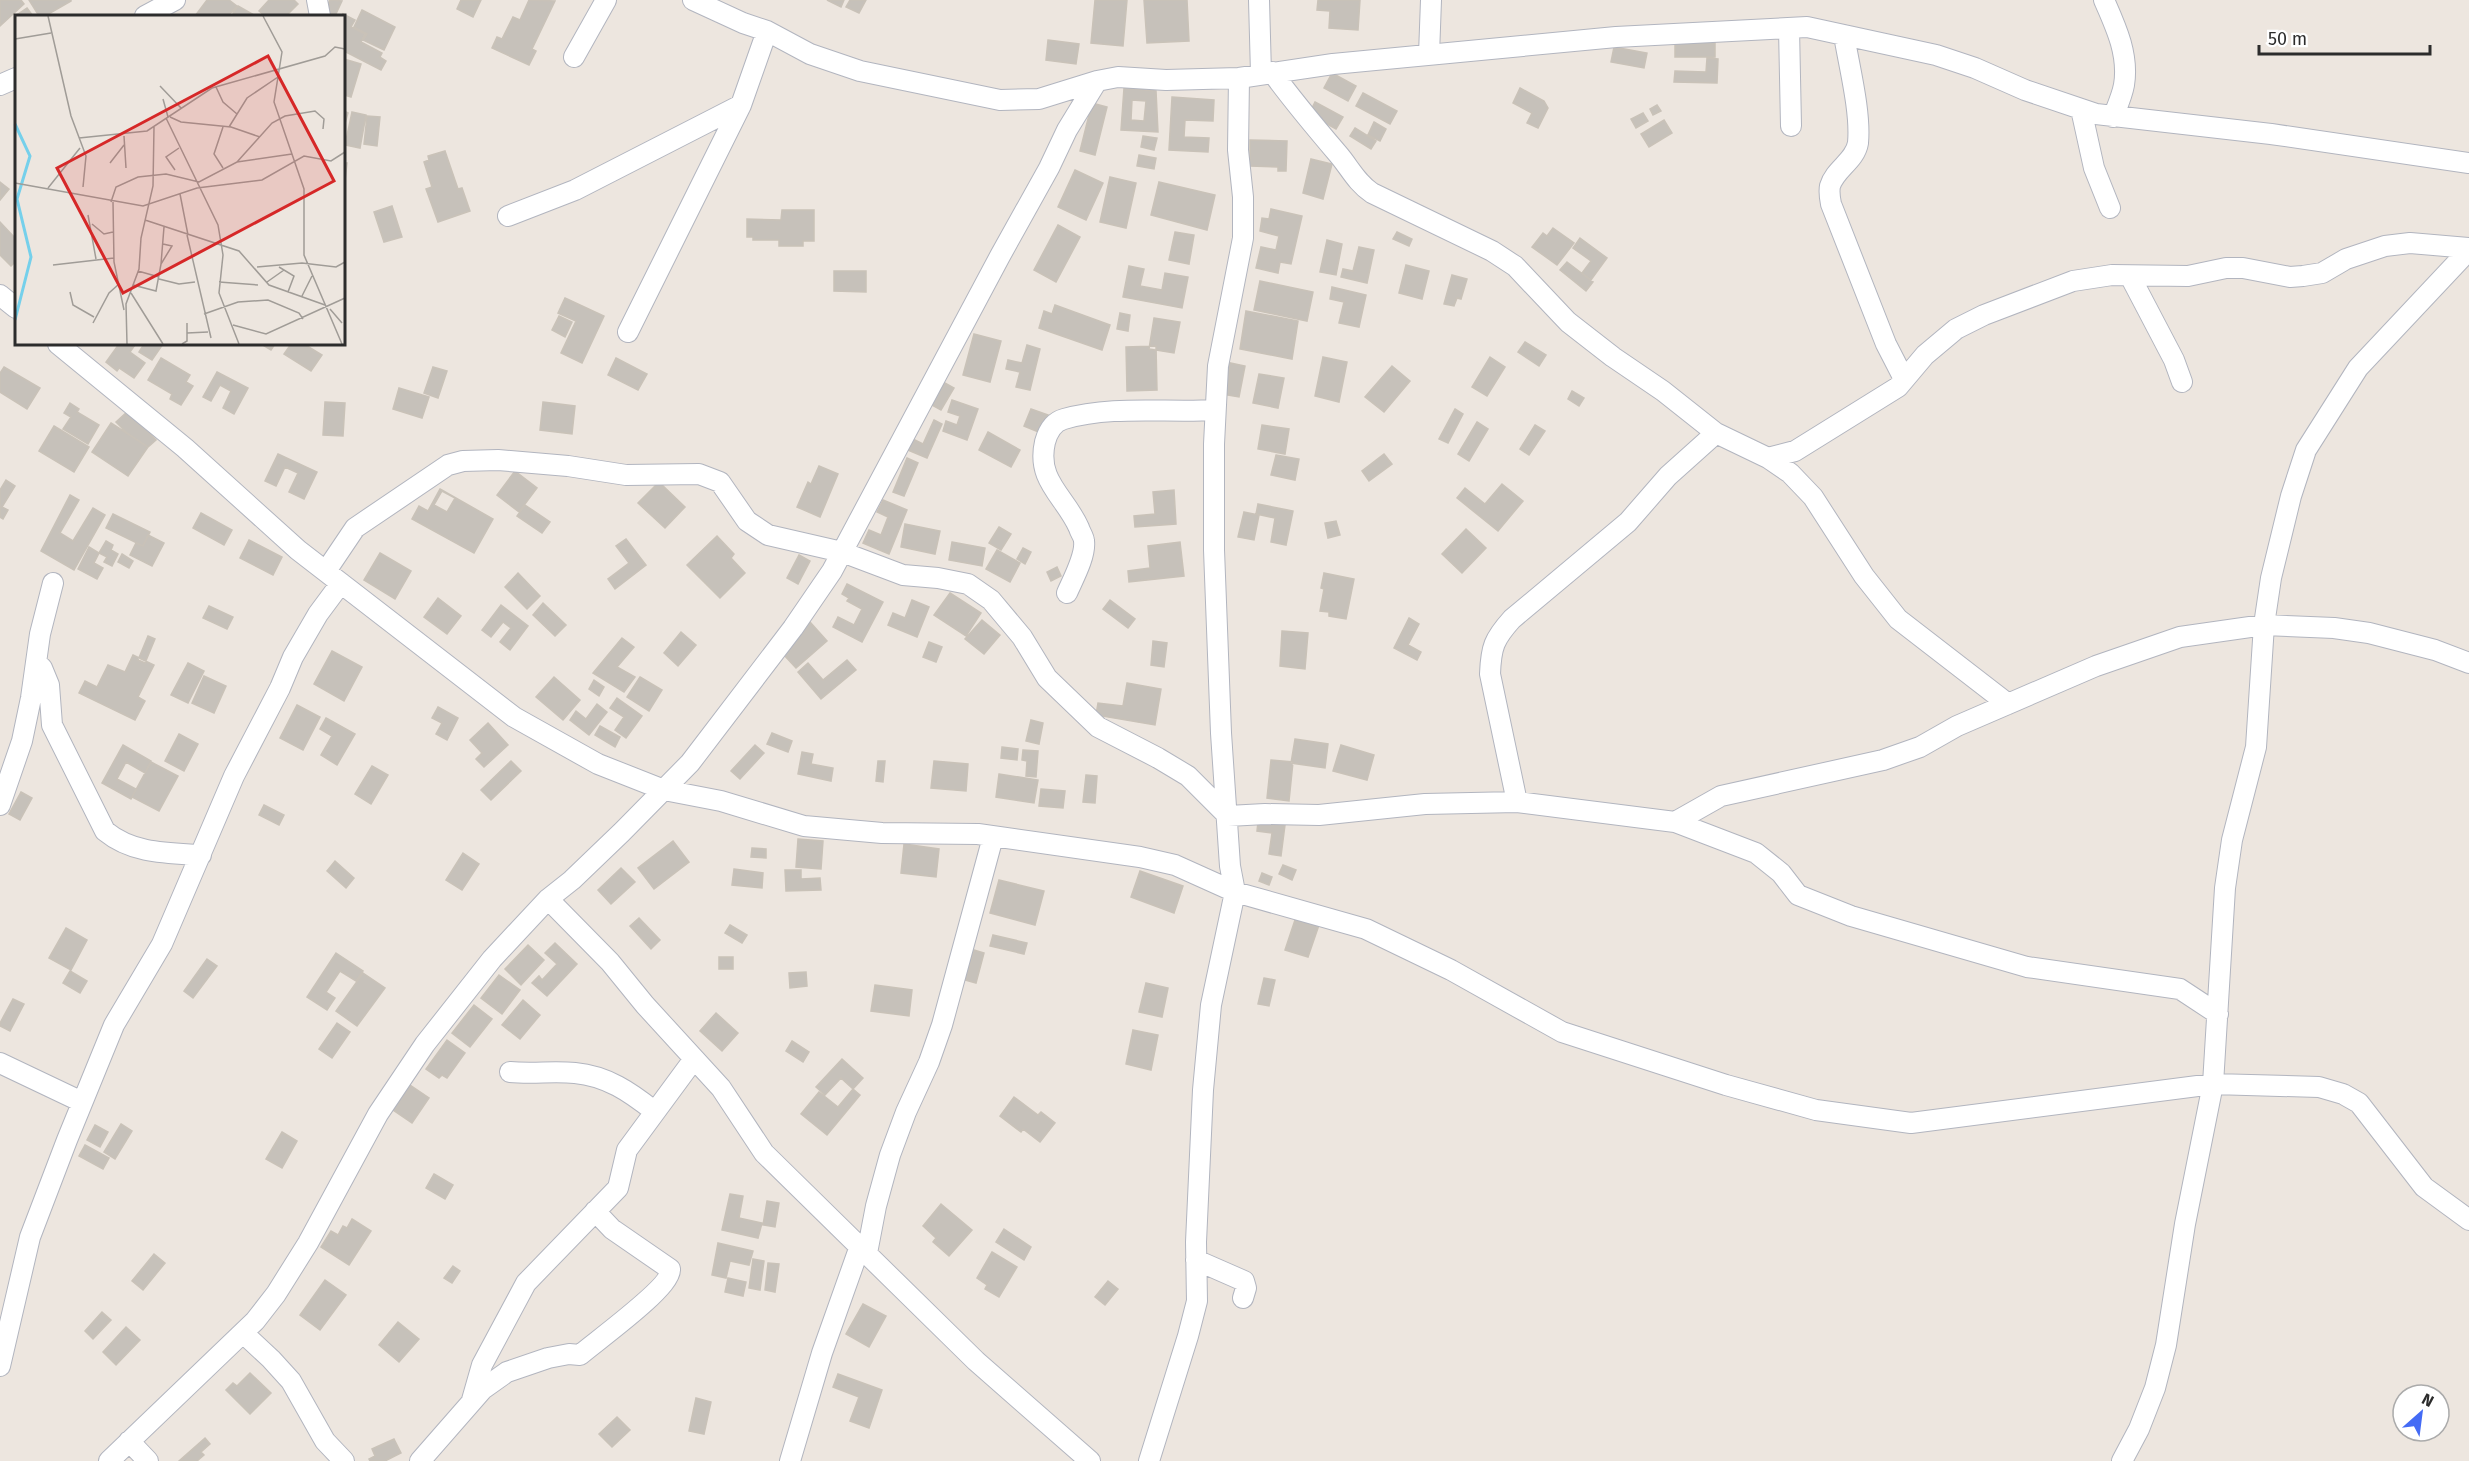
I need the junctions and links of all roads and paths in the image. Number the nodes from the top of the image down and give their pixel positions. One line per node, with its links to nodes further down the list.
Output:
1 (176, 0): 8 (street)
2 (317, 0): 9 (street)
3 (606, 0): 14 (street)
4 (693, 0): 11 (street)
5 (1259, 0): 15 (street)
6 (1431, 0): 13 (street)
7 (2104, 0): 22 (street)
8 (147, 15)
9 (320, 15)
10 (1789, 28): 12 (street); 13 (street); 23 (street)
11 (767, 32): 18 (street); 20 (street)
12 (1844, 35): 21 (street); 33 (street)
13 (1429, 55): 15 (street)
14 (574, 57)
15 (1266, 73): 17 (street); 36 (street)
16 (15, 78): 19 (street)
17 (1239, 78): 18 (street); 35 (street)
18 (1097, 81): 38 (street)
19 (0, 85)
20 (741, 105): 26 (street); 31 (street)
21 (2081, 109): 22 (street); 25 (street)
22 (2113, 117): 24 (street)
23 (1791, 126)
24 (2469, 163)
25 (2110, 208)
26 (508, 216)
27 (2469, 249): 28 (street); 42 (street)
28 (2130, 276): 33 (street); 34 (street)
29 (0, 295): 30 (street)
30 (15, 307)
31 (628, 332)
32 (59, 345): 39 (street)
33 (1904, 379): 37 (street)
34 (2182, 382)
35 (1215, 410): 41 (street); 49 (street)
36 (1716, 433): 37 (street); 47 (street)
37 (1768, 458): 45 (street)
38 (842, 552): 39 (street); 46 (street); 49 (street)
39 (334, 577): 46 (street); 52 (street)
40 (53, 583): 43 (street)
41 (1067, 593)
42 (2264, 625): 44 (street); 45 (street); 55 (street)
43 (36, 662): 48 (street); 52 (street)
44 (2469, 663)
45 (2008, 704): 50 (street)
46 (664, 790): 51 (street); 54 (street)
47 (1517, 802): 49 (street); 50 (street)
48 (0, 805)
49 (1228, 816): 53 (street)
50 (1675, 822): 55 (street)
51 (993, 837): 53 (street); 64 (street)
52 (201, 855): 60 (street)
53 (1234, 892): 59 (street); 65 (street)
54 (548, 899): 56 (street); 67 (street)
55 (2218, 1014): 59 (street)
56 (694, 1059): 61 (street); 64 (street)
57 (0, 1063): 60 (street)
58 (510, 1072): 61 (street)
59 (2212, 1084): 63 (street); 78 (street)
60 (82, 1101): 68 (street)
61 (654, 1111): 62 (street)
62 (595, 1211): 69 (street); 69 (street)
63 (2469, 1220)
64 (863, 1249): 75 (street); 76 (street)
65 (1196, 1260): 66 (street); 77 (street)
66 (1243, 1298)
67 (243, 1333): 70 (street); 73 (street)
68 (0, 1364)
69 (471, 1402): 74 (street)
70 (129, 1441): 71 (street); 72 (street)
71 (109, 1461)
72 (148, 1461)
73 (344, 1461)
74 (420, 1461)
75 (790, 1461)
76 (1090, 1461)
77 (1149, 1461)
78 (2122, 1461)

